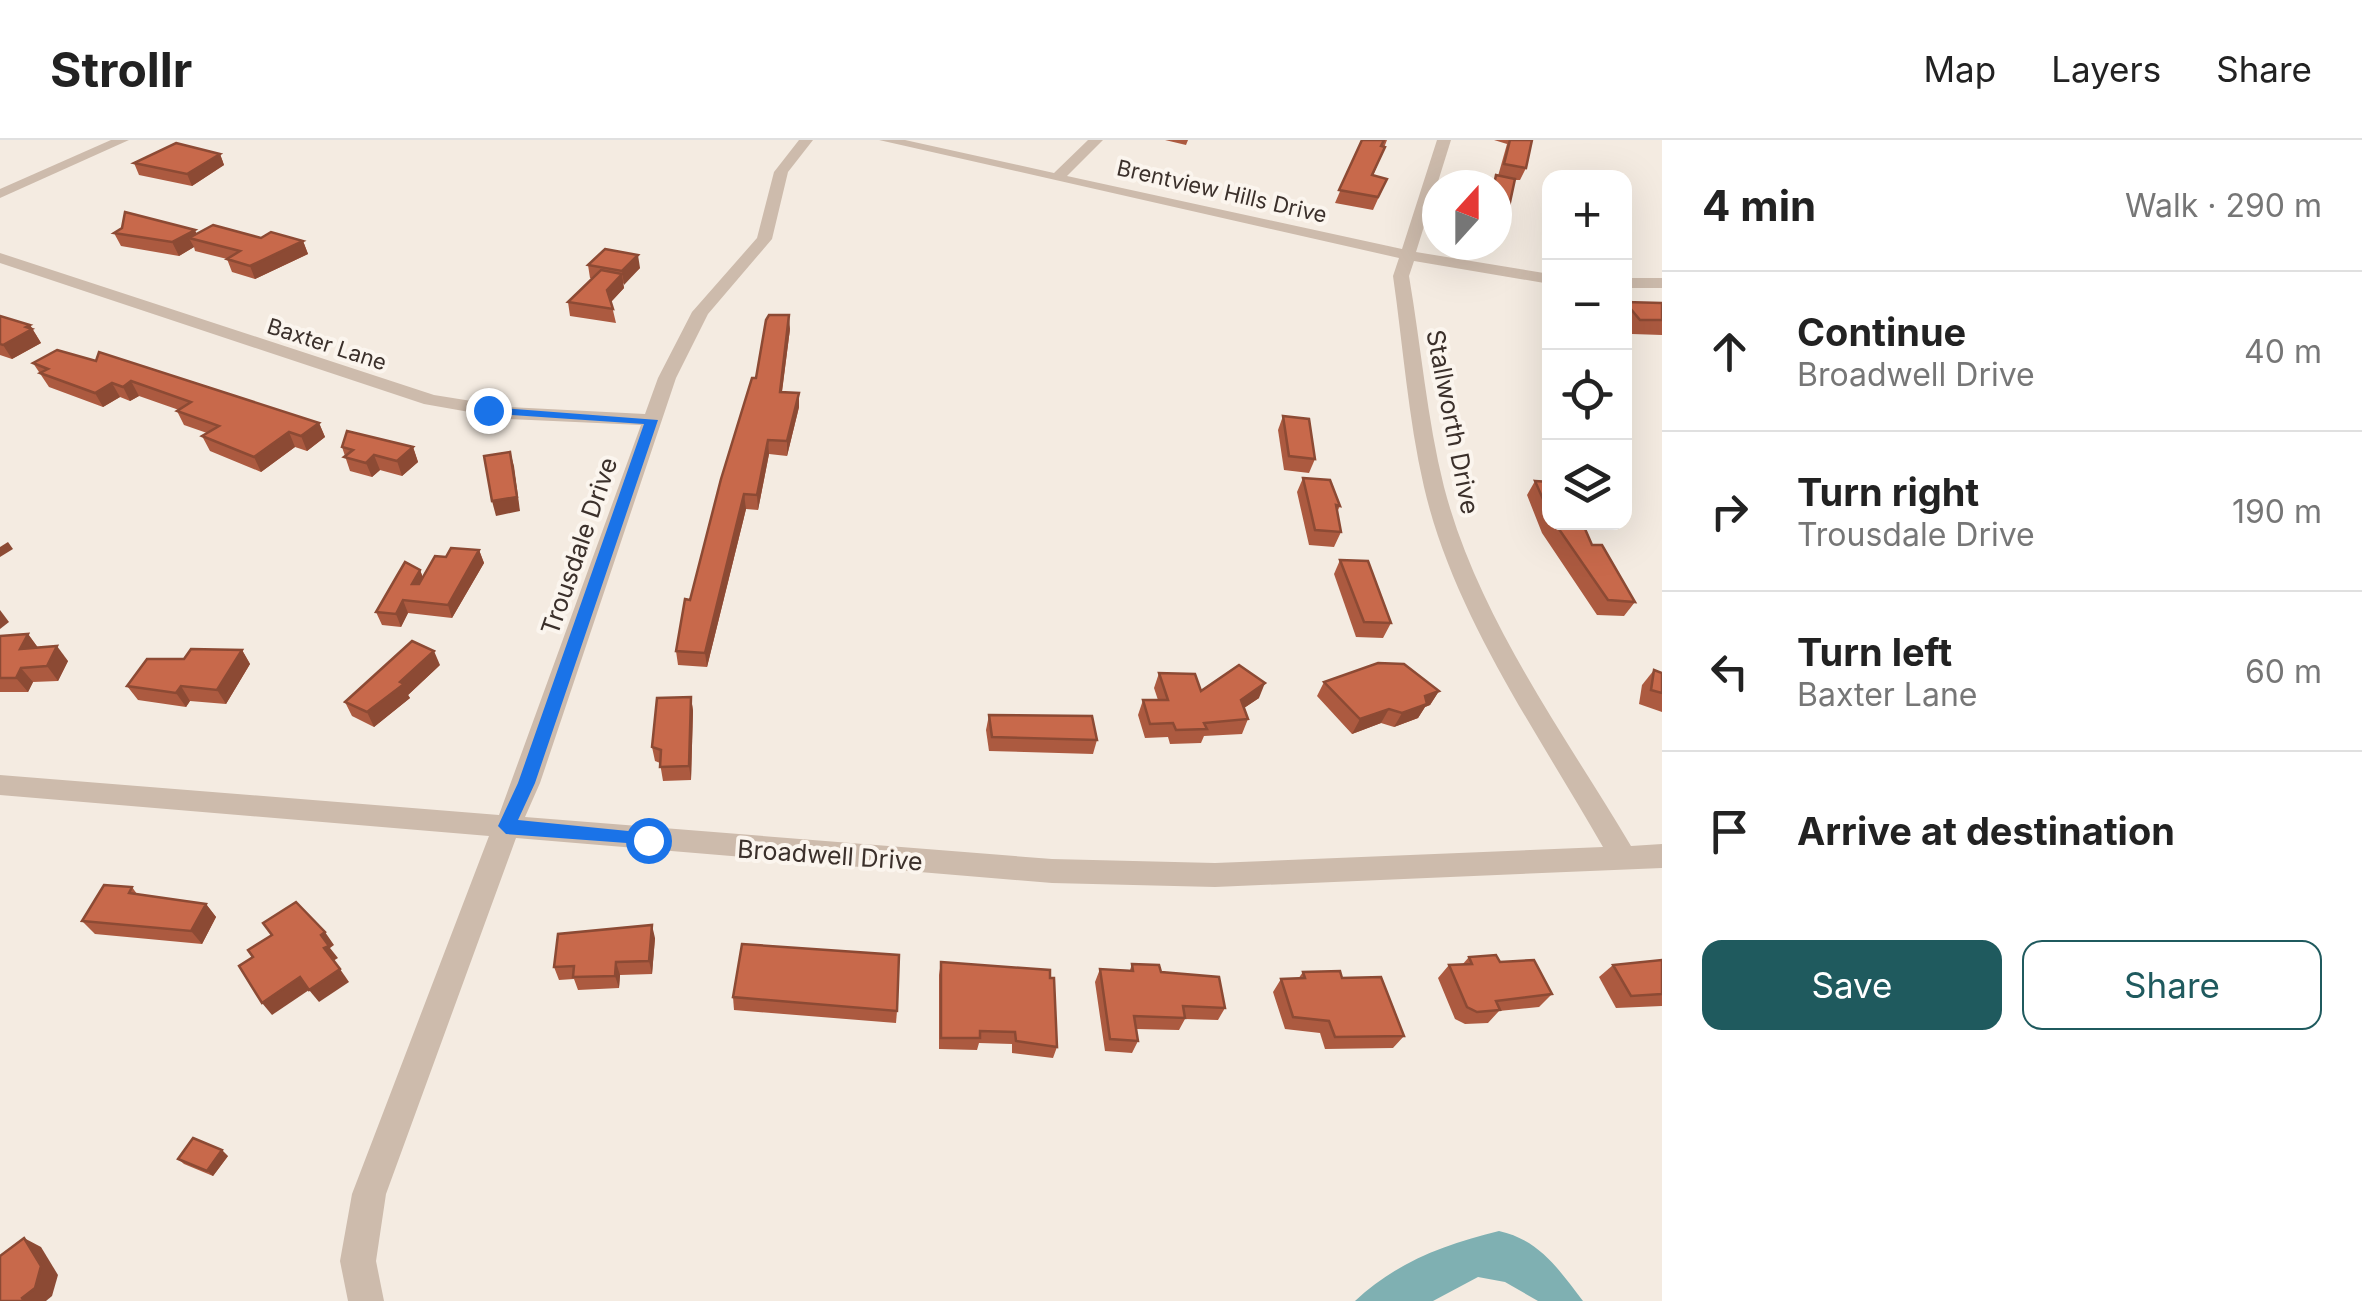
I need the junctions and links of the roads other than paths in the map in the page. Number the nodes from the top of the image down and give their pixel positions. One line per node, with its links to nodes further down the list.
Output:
1 (122, 140): 7 (street)
2 (806, 140): 13 (street, Trousdale Drive)
3 (886, 140): 6 (street, Brentview Hills Drive)
4 (1096, 140): 6 (street)
5 (1444, 140): 8 (street, Stallworth Drive)
6 (1058, 177): 8 (street, Brentview Hills Drive)
7 (0, 194)
8 (1407, 255): 10 (street, Brentview Hills Drive); 17 (street, Stallworth Drive)
9 (0, 258): 13 (street, Baxter Lane)
10 (1542, 278)
11 (1662, 282): 12 (street)
12 (1632, 283)
13 (652, 420): 15 (street, Trousdale Drive)
14 (0, 785): 15 (street, Broadwell Drive)
15 (506, 826): 17 (street, Broadwell Drive); 18 (street, Trousdale Drive)
16 (1662, 856): 17 (street, Broadwell Drive)
17 (1623, 857)
18 (366, 1301)

